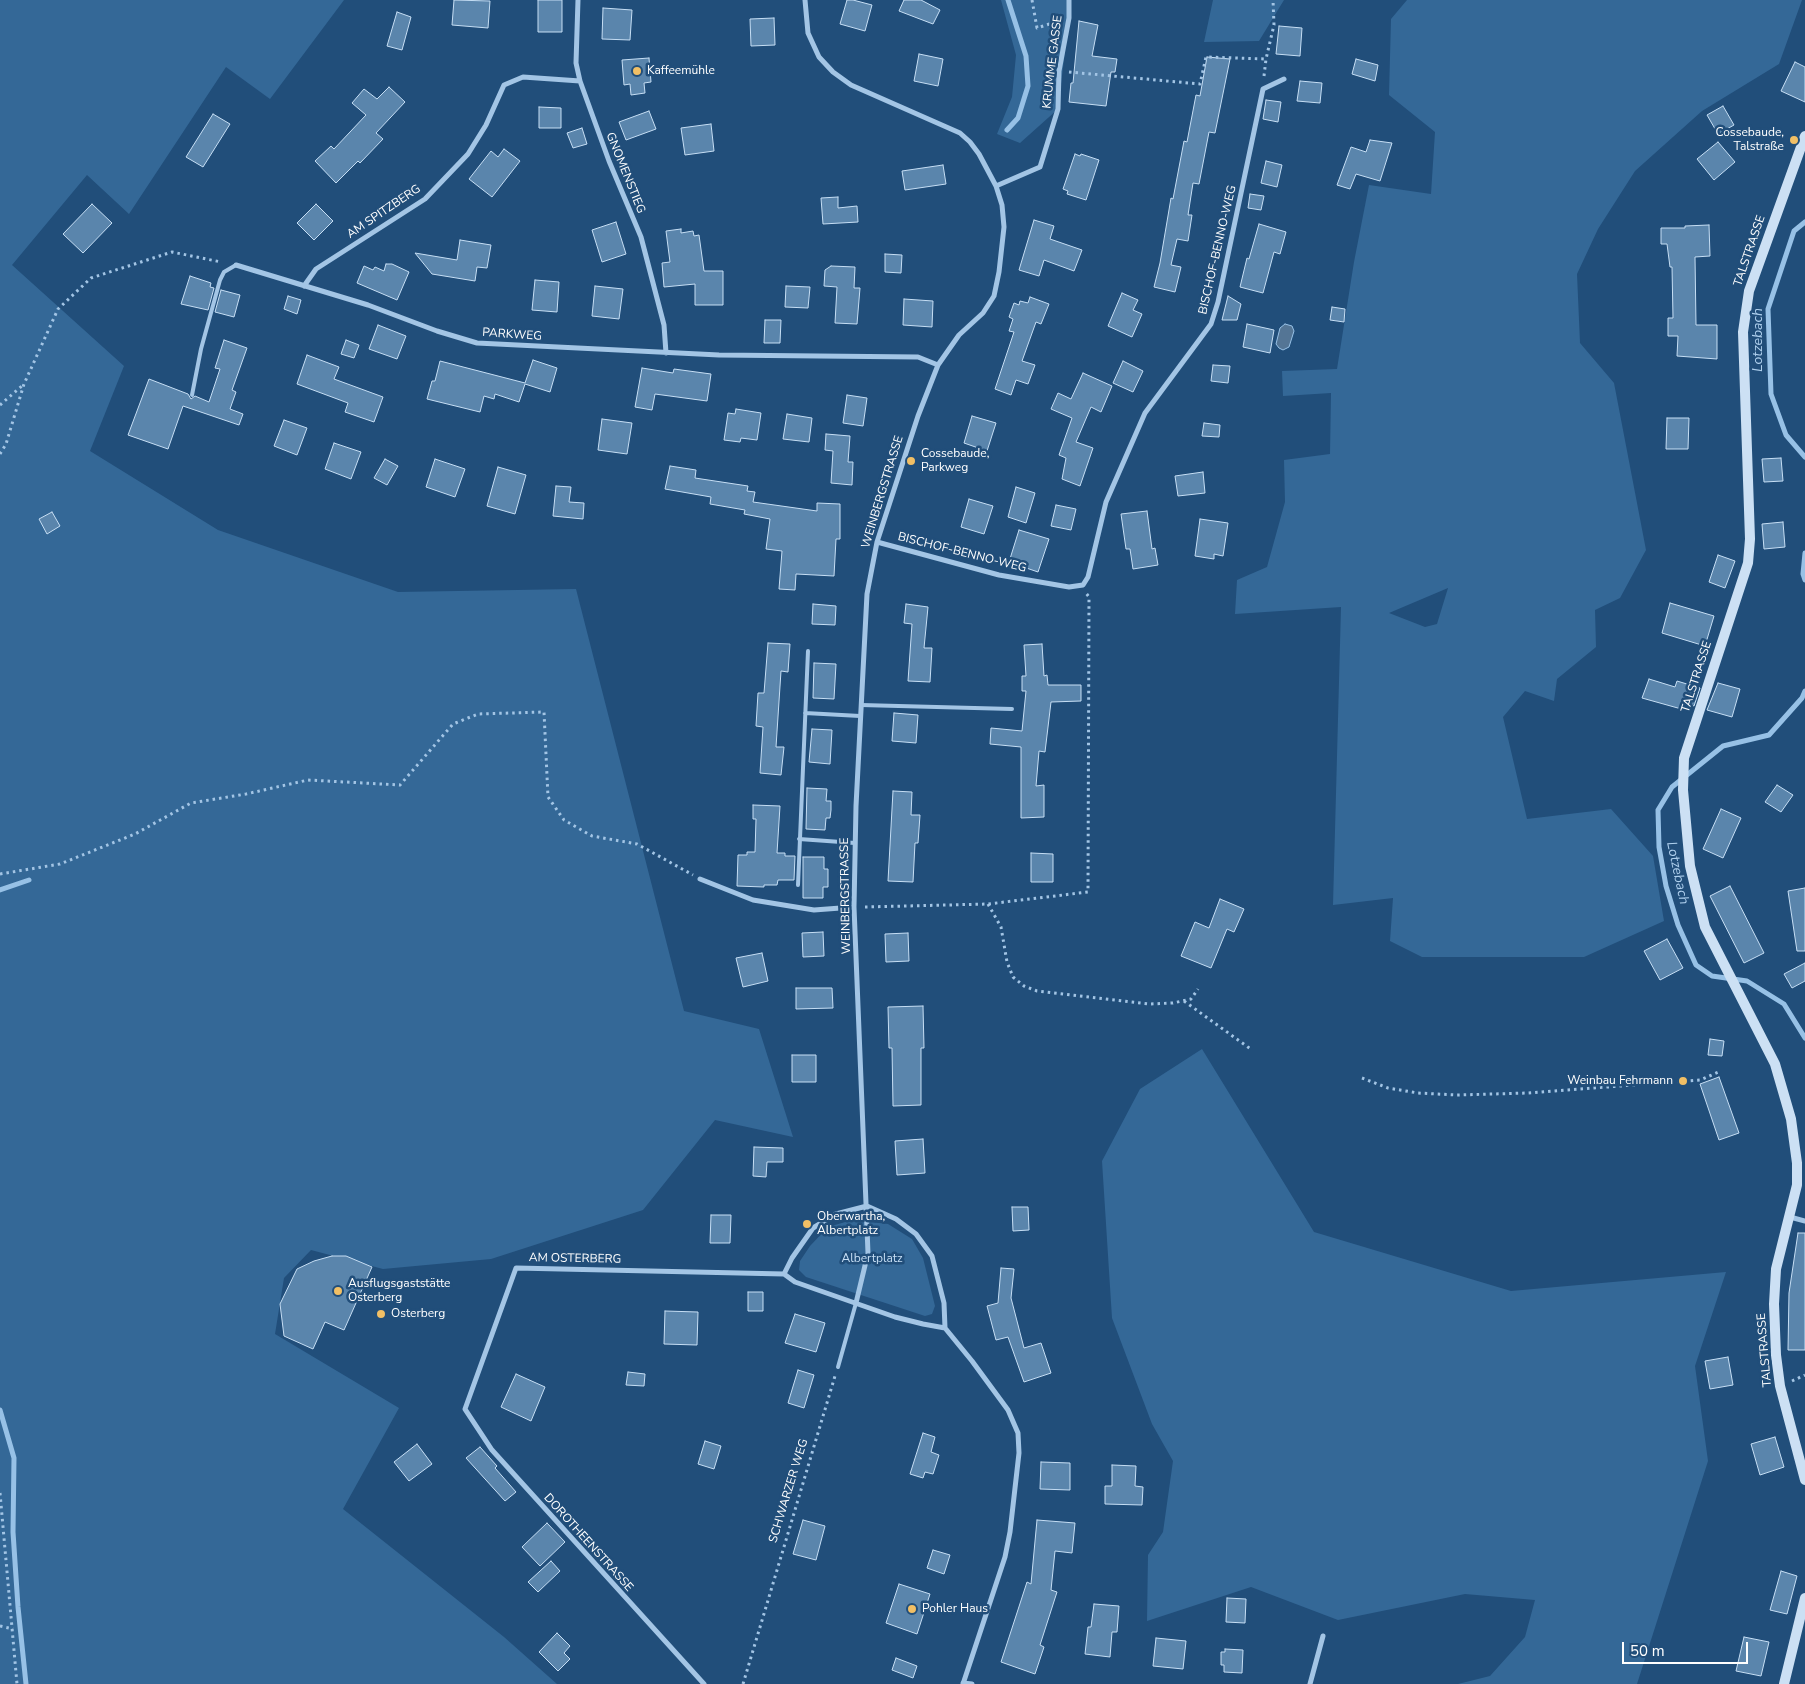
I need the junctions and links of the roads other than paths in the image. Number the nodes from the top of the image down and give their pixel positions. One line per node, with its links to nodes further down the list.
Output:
1 (578, 0): 5 (street, GNOMENSTIEG)
2 (805, 0): 7 (street, WEINBERGSTRASSE)
3 (1069, 0): 7 (street, KRUMME GASSE)
4 (1284, 78): 13 (street, BISCHOF-BENNO-WEG)
5 (580, 81): 9 (street, AM SPITZBERG); 10 (street, GNOMENSTIEG)
6 (1805, 136): 25 (street, TALSTRASSE)
7 (996, 186): 11 (street, WEINBERGSTRASSE)
8 (236, 265): 9 (street, PARKWEG); 12 (lane)
9 (304, 286): 10 (street, PARKWEG)
10 (666, 352): 11 (street, PARKWEG)
11 (938, 365): 13 (street, WEINBERGSTRASSE)
12 (192, 395)
13 (877, 542): 15 (street, WEINBERGSTRASSE)
14 (808, 651): 17 (lane)
15 (861, 705): 16 (lane); 18 (street, WEINBERGSTRASSE)
16 (1012, 708)
17 (805, 713): 18 (lane); 19 (lane)
18 (860, 716): 20 (street, WEINBERGSTRASSE)
19 (799, 839): 20 (lane); 22 (lane)
20 (855, 843): 23 (street, WEINBERGSTRASSE)
21 (700, 879): 23 (street)
22 (798, 885)
23 (854, 907): 24 (street, WEINBERGSTRASSE)
24 (867, 1206): 27 (street); 28 (street); 29 (street)
25 (1790, 1217): 26 (street); 32 (street, TALSTRASSE)
26 (1805, 1221)
27 (784, 1274): 28 (street); 31 (street, AM OSTERBERG)
28 (856, 1303): 29 (street); 30 (lane)
29 (946, 1328): 35 (street)
30 (838, 1366)
31 (465, 1409): 36 (street, DOROTHEENSTRASSE)
32 (1805, 1480)
33 (1805, 1598): 39 (street)
34 (1323, 1636): 38 (street)
35 (963, 1683): 37 (street)
36 (704, 1684)
37 (972, 1684)
38 (1310, 1684)
39 (1784, 1684)

